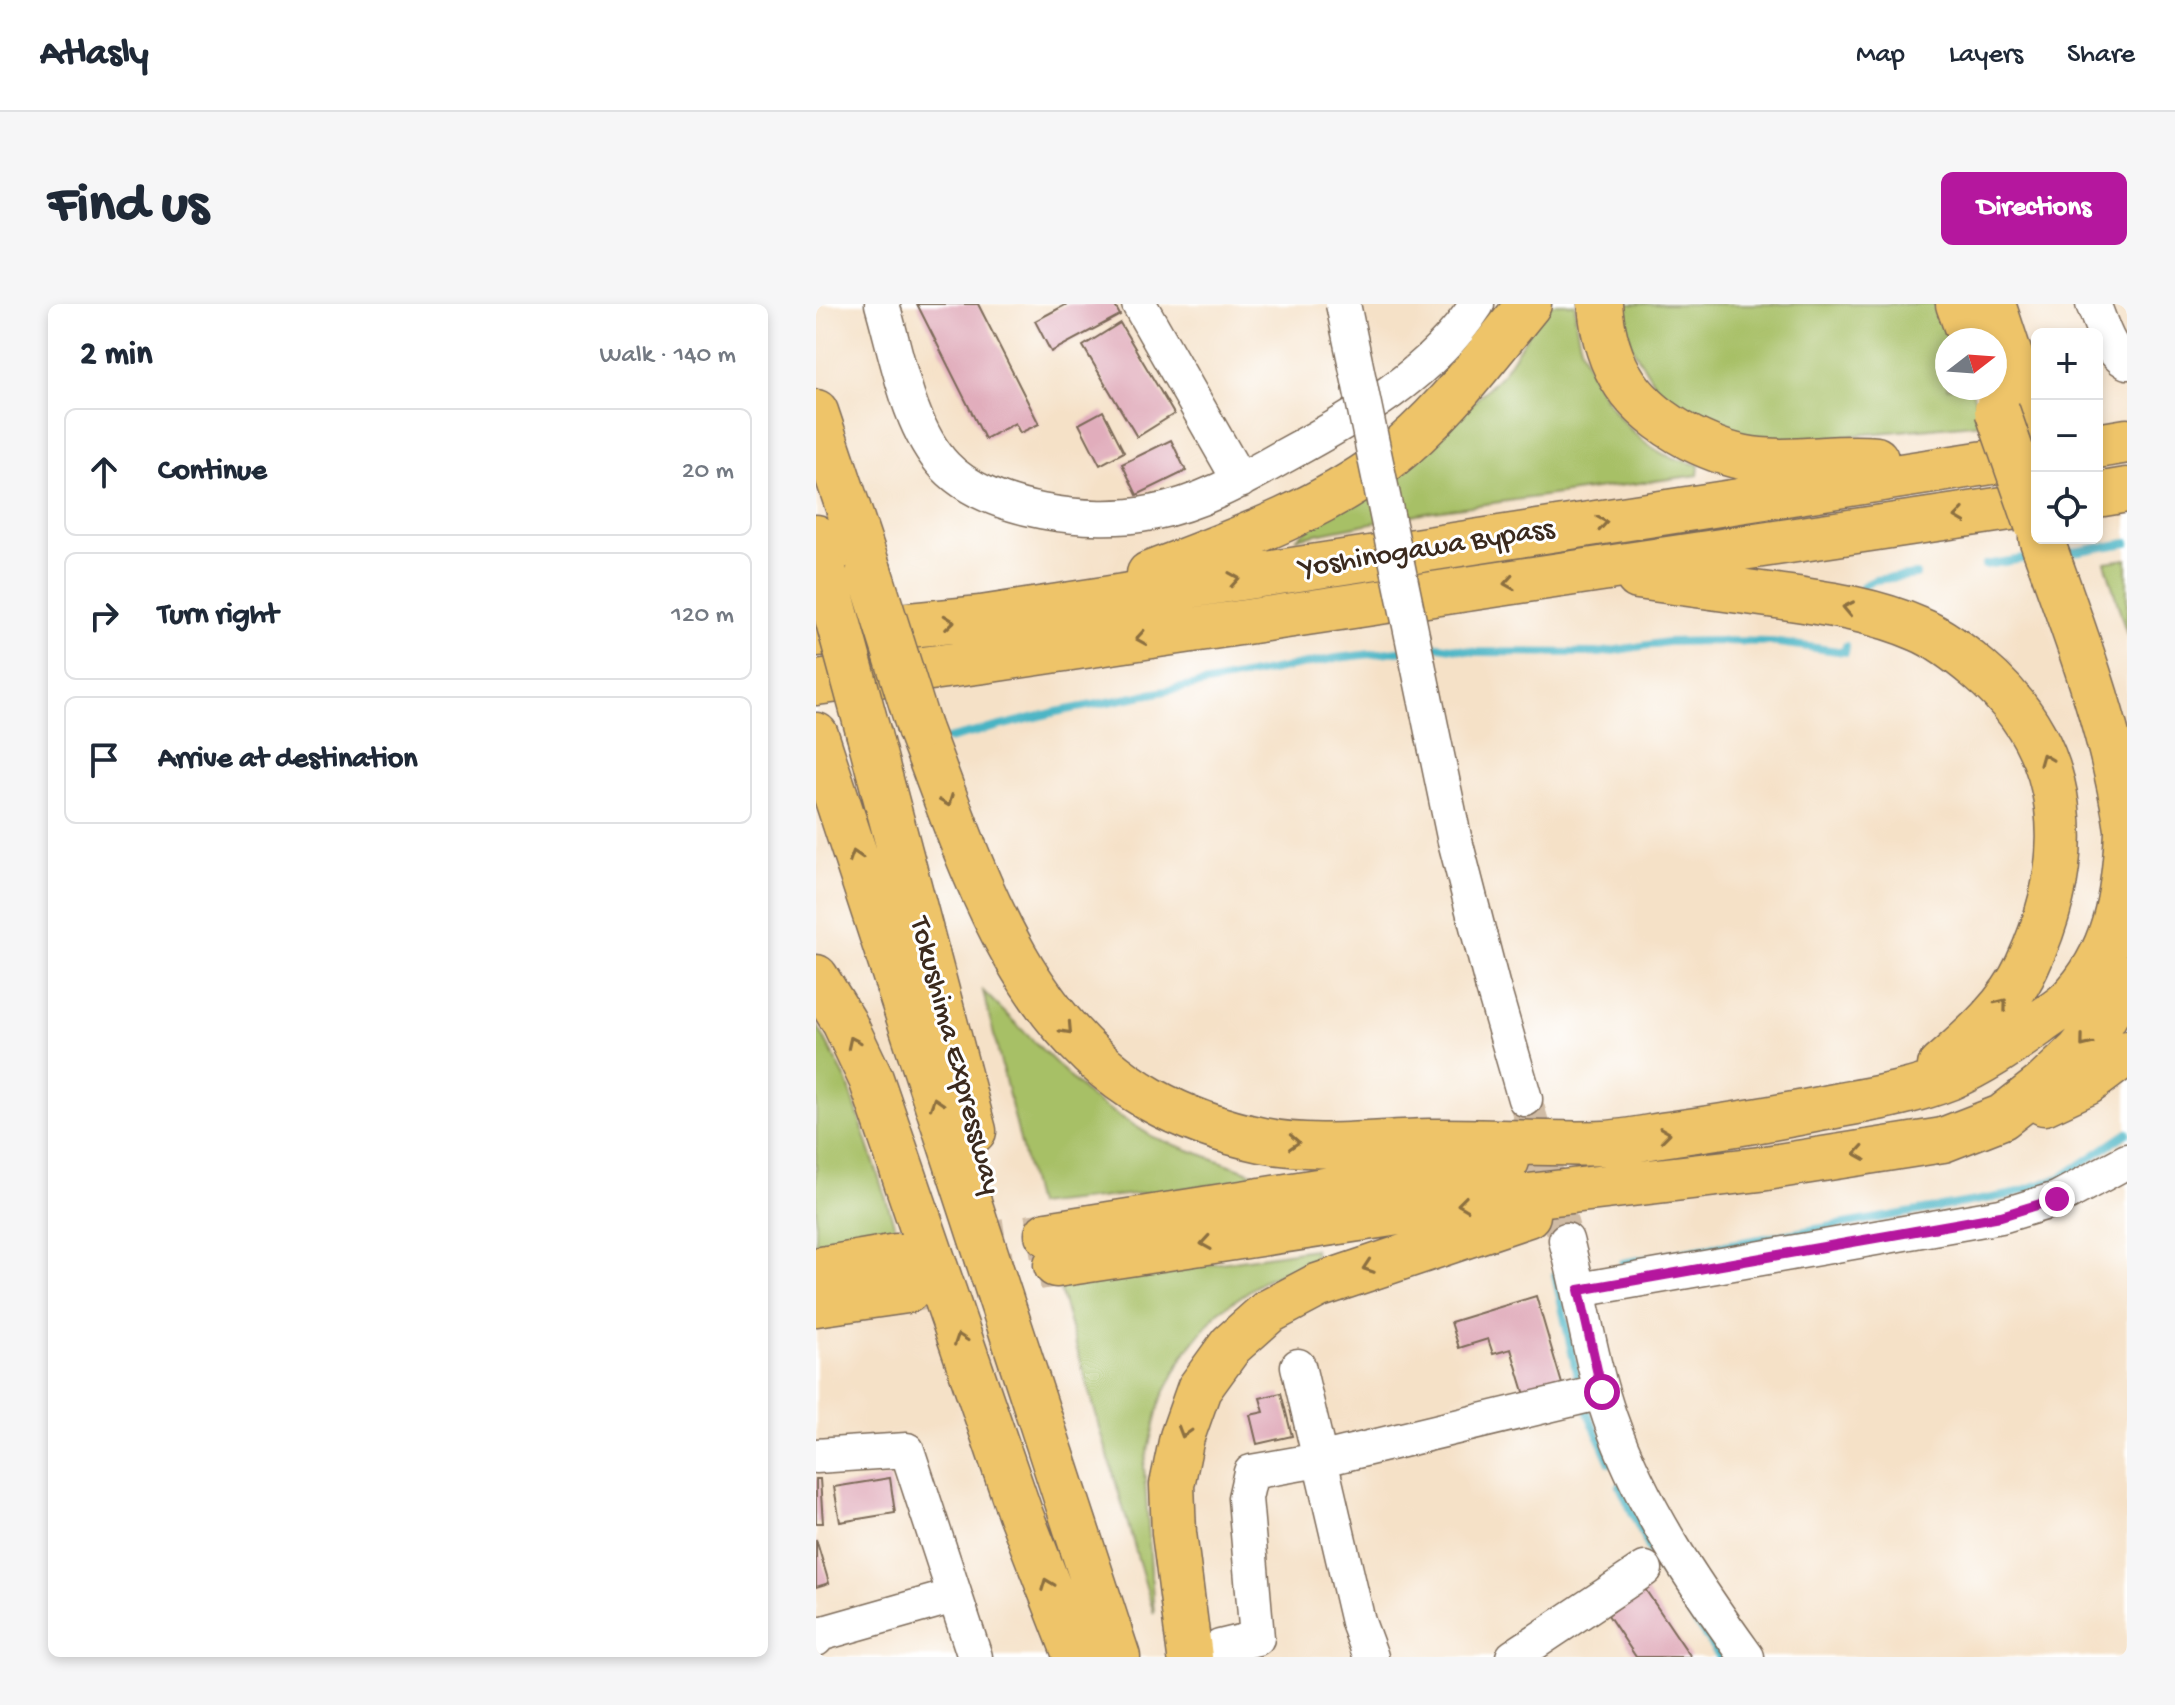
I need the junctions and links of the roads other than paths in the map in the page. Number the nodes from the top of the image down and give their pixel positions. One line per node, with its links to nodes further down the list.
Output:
1 (882, 304): 18 (street)
2 (1139, 304): 18 (street)
3 (1343, 304): 37 (street, bridge)
4 (1477, 304): 18 (street)
5 (1529, 304): 27 (highway)
6 (1600, 304): 17 (highway)
7 (1958, 304): 10 (highway)
8 (1993, 304): 12 (highway)
9 (2093, 304): 11 (street)
10 (1967, 328)
11 (2119, 353)
12 (2012, 410): 21 (highway, bridge)
13 (816, 412): 39 (highway, one-way to 39, bridge)
14 (2127, 441): 15 (highway)
15 (2103, 445)
16 (2031, 456): 17 (highway, Yoshinogawa Bypass)
17 (1964, 467): 27 (highway, Yoshinogawa Bypass, one-way to 17)
18 (1240, 481)
19 (2127, 490): 20 (highway)
20 (2103, 494)
21 (2031, 497)
22 (2031, 505): 26 (highway, Yoshinogawa Bypass, one-way to 26)
23 (2048, 544): 25 (highway)
24 (821, 555): 51 (highway, Tokushima Expressway, bridge)
25 (2071, 563): 30 (highway); 32 (highway)
26 (1592, 570): 29 (highway, Yoshinogawa Bypass, one-way to 29); 36 (highway, one-way to 26)
27 (1068, 605): 28 (highway, Yoshinogawa Bypass, one-way to 27)
28 (816, 634)
29 (816, 683)
30 (2127, 701)
31 (817, 739): 51 (highway, Tokushima Expressway, one-way to 31)
32 (2127, 831): 36 (highway)
33 (816, 977): 56 (highway, one-way to 33)
34 (2127, 977): 38 (highway, one-way to 38)
35 (2127, 1053): 38 (highway)
36 (1902, 1093): 39 (highway, one-way to 36)
37 (1525, 1099)
38 (2002, 1117): 41 (highway, one-way to 41)
39 (1607, 1143): 41 (highway, one-way to 39)
40 (2127, 1161): 44 (street)
41 (1629, 1183): 54 (highway, one-way to 54)
42 (1566, 1240): 44 (street)
43 (816, 1270): 45 (highway)
44 (1579, 1290): 47 (street)
45 (816, 1304)
46 (1298, 1366): 49 (street)
47 (1586, 1395): 49 (street); 60 (street)
48 (816, 1456): 52 (street)
49 (1319, 1460): 54 (street); 58 (street)
50 (1645, 1569): 59 (street)
51 (1092, 1576): 57 (highway, Tokushima Expressway)
52 (954, 1596): 53 (street); 55 (street)
53 (816, 1639)
54 (1205, 1652)
55 (975, 1657)
56 (1076, 1657)
57 (1118, 1657)
58 (1371, 1657)
59 (1513, 1657)
60 (1747, 1657)

